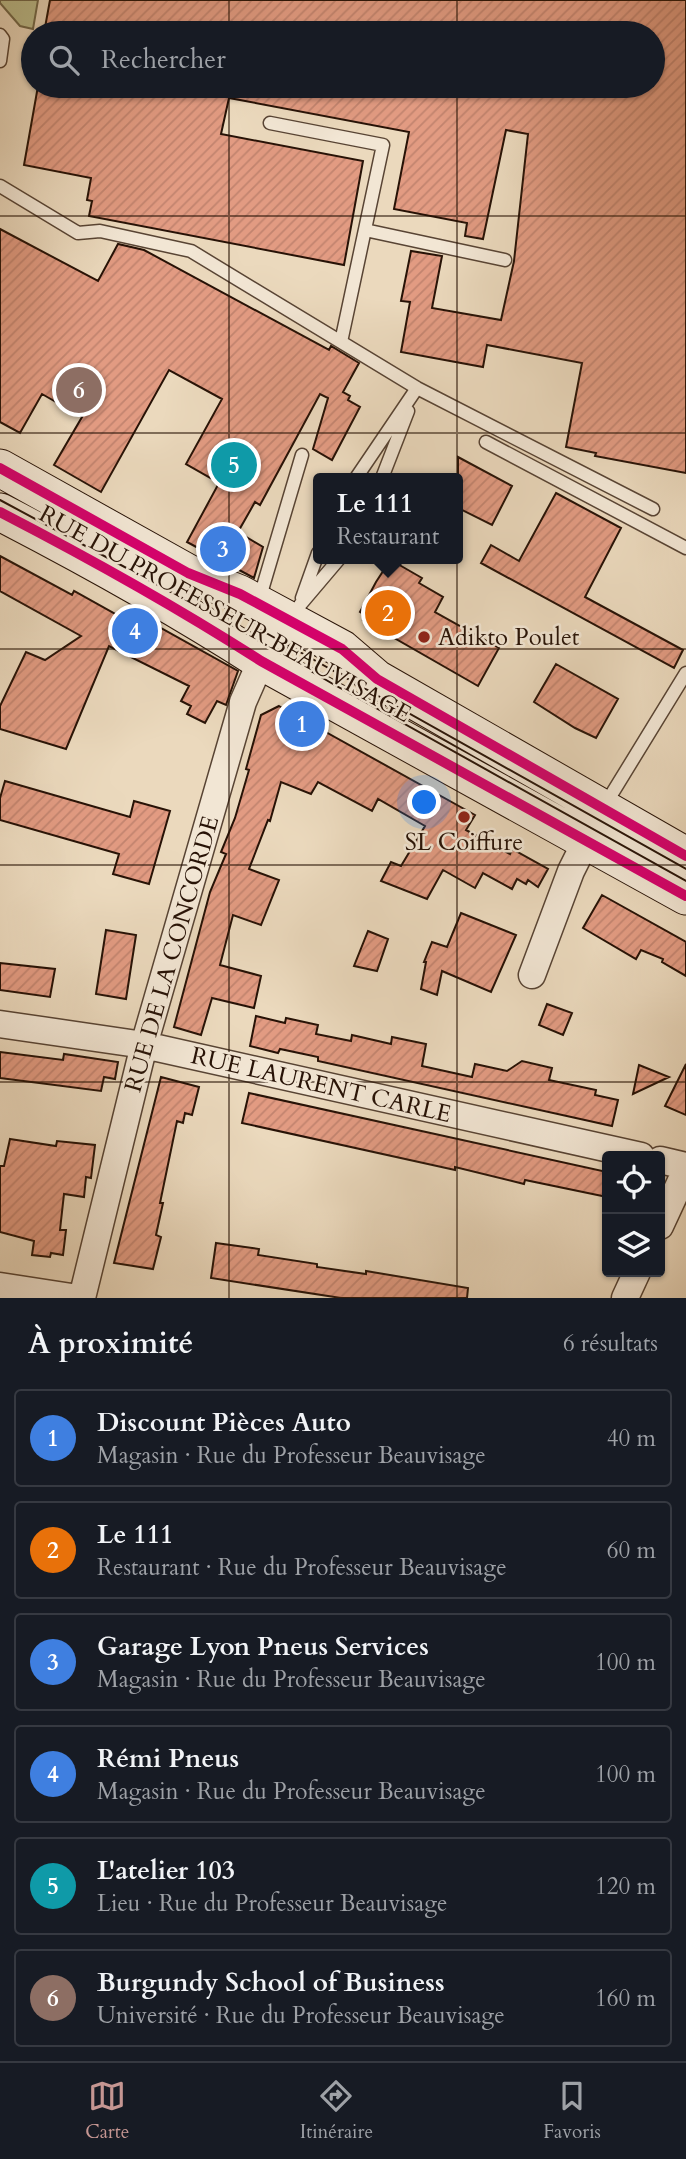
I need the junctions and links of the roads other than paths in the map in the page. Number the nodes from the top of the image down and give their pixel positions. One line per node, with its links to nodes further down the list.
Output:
1 (0, 35): 2 (lane)
2 (0, 61)
3 (270, 123): 5 (lane)
4 (0, 186): 7 (lane)
5 (365, 230): 6 (lane); 7 (lane)
6 (505, 260)
7 (341, 342): 8 (lane)
8 (417, 388): 12 (lane); 13 (lane); 14 (lane)
9 (486, 442): 16 (lane)
10 (302, 455): 19 (lane)
11 (0, 468): 19 (street, RUE DU PROFESSEUR BEAUVISAGE)
12 (359, 473)
13 (384, 473)
14 (653, 509)
15 (0, 512): 21 (street, RUE DU PROFESSEUR BEAUVISAGE)
16 (686, 548)
17 (314, 564): 20 (lane)
18 (335, 564): 20 (lane)
19 (258, 604): 20 (street, RUE DU PROFESSEUR BEAUVISAGE)
20 (295, 613): 21 (street, RUE DE LA CONCORDE); 23 (street, RUE DU PROFESSEUR BEAUVISAGE)
21 (261, 660): 23 (street, RUE DU PROFESSEUR BEAUVISAGE); 28 (street, RUE DE LA CONCORDE)
22 (686, 673): 23 (lane)
23 (595, 824): 24 (street, RUE DU PROFESSEUR BEAUVISAGE); 25 (street, RUE DU PROFESSEUR BEAUVISAGE); 26 (street)
24 (686, 856)
25 (686, 896)
26 (532, 975)
27 (0, 1024): 28 (street, RUE LAURENT CARLE)
28 (144, 1045): 29 (street, RUE LAURENT CARLE); 35 (street, RUE DE LA CONCORDE)
29 (619, 1151)
30 (665, 1162): 31 (street)
31 (686, 1168): 32 (street)
32 (665, 1215)
33 (635, 1277): 36 (street)
34 (0, 1286): 35 (street)
35 (80, 1298)
36 (625, 1298)

